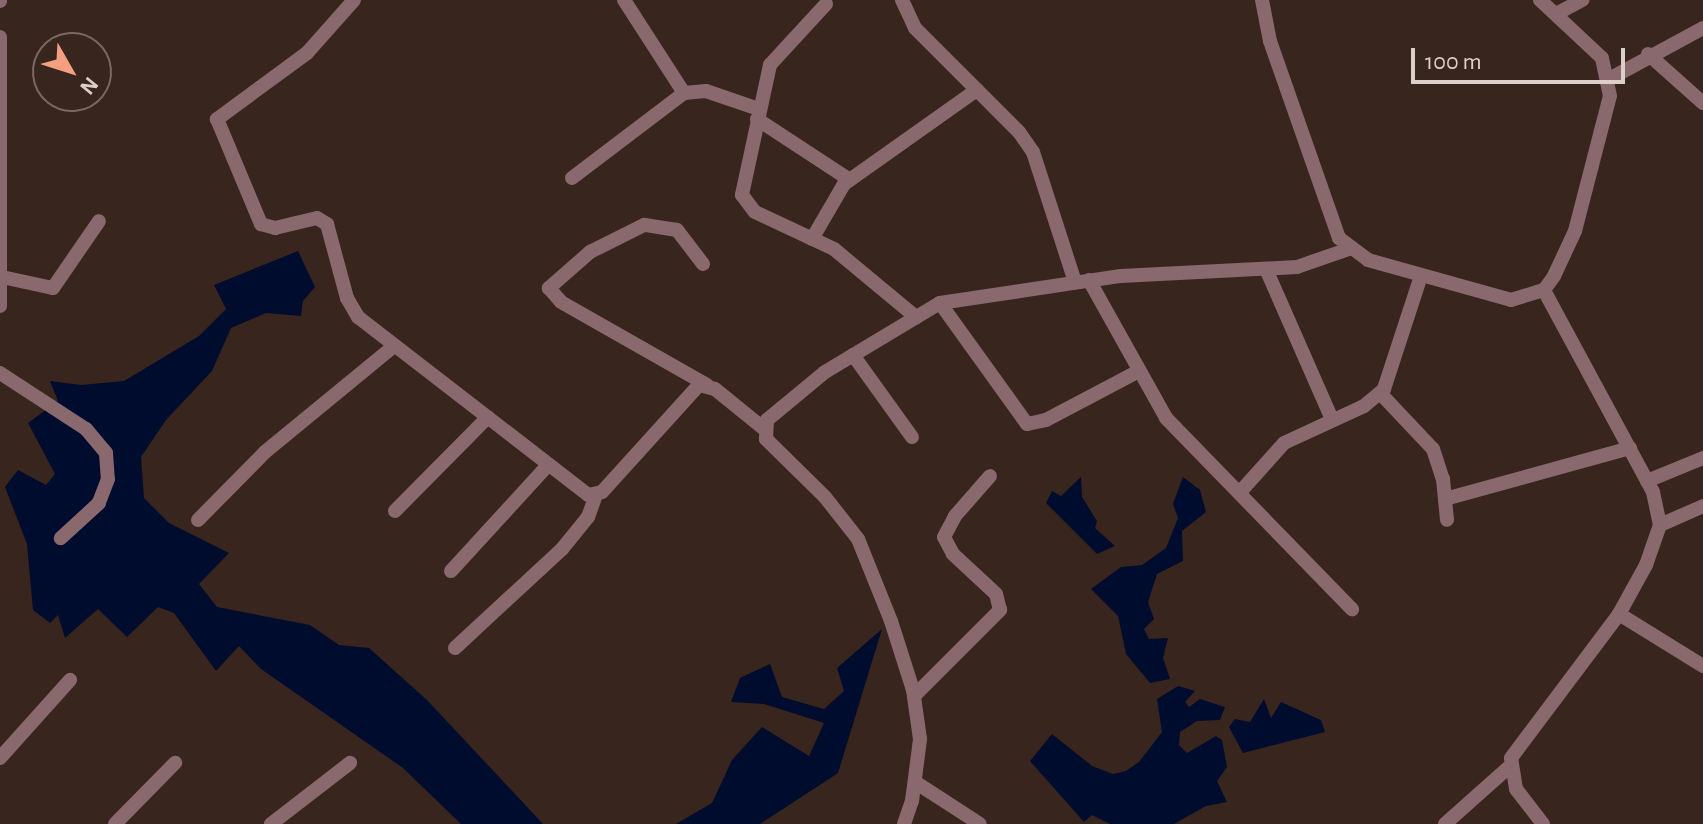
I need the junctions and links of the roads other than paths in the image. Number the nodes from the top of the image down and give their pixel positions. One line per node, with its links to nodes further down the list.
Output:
1 (354, 0): 33 (street)
2 (624, 0): 15 (street)
3 (902, 0): 14 (street)
4 (1262, 0): 22 (street)
5 (1540, 0): 8 (street)
6 (1582, 0): 8 (street)
7 (826, 4): 17 (street)
8 (1556, 14): 13 (street)
9 (1703, 28): 12 (street)
10 (0, 37): 11 (street)
11 (0, 53): 23 (street)
12 (1648, 54): 13 (street); 16 (street)
13 (1611, 78): 29 (street)
14 (977, 90): 19 (street); 28 (street)
15 (684, 93): 17 (street); 18 (street)
16 (1703, 103)
17 (758, 114): 19 (street); 21 (street)
18 (572, 178)
19 (850, 180): 21 (street)
20 (99, 221): 27 (street)
21 (812, 239): 32 (street)
22 (1349, 249): 25 (street); 26 (street)
23 (1, 257): 27 (street)
24 (703, 264): 37 (street)
25 (1266, 269): 28 (street); 40 (street)
26 (1421, 276): 29 (street); 38 (street)
27 (2, 277): 31 (street)
28 (1082, 281): 30 (street); 35 (street)
29 (1544, 290): 43 (street)
30 (940, 303): 32 (street); 35 (street)
31 (0, 306)
32 (916, 317): 34 (street)
33 (393, 347): 39 (street); 53 (street)
34 (853, 355): 41 (street); 42 (street)
35 (1139, 371): 48 (street)
36 (0, 373): 56 (street)
37 (708, 386): 41 (street); 49 (street)
38 (1380, 393): 40 (street); 50 (street)
39 (488, 417): 45 (street); 51 (street)
40 (1332, 419): 48 (street)
41 (763, 428): 63 (street)
42 (912, 437)
43 (1630, 448): 47 (street); 50 (street)
44 (1703, 458): 47 (street)
45 (548, 465): 49 (street); 57 (street)
46 (990, 476): 63 (street)
47 (1647, 481): 55 (street)
48 (1241, 491): 58 (street)
49 (596, 495): 60 (street)
50 (1445, 499): 54 (street)
51 (395, 511)
52 (1700, 513): 55 (street)
53 (198, 520)
54 (1447, 520)
55 (1660, 525): 59 (street)
56 (61, 538)
57 (451, 571)
58 (1352, 609)
59 (1619, 614): 61 (street); 67 (street)
60 (455, 648)
61 (1703, 666)
62 (70, 680): 64 (street)
63 (914, 696): 68 (street)
64 (0, 758)
65 (175, 763): 69 (street)
66 (350, 763): 70 (street)
67 (1509, 767): 73 (street); 74 (street)
68 (915, 782): 71 (street); 72 (street)
69 (115, 824)
70 (271, 824)
71 (904, 824)
72 (980, 824)
73 (1445, 824)
74 (1543, 824)

